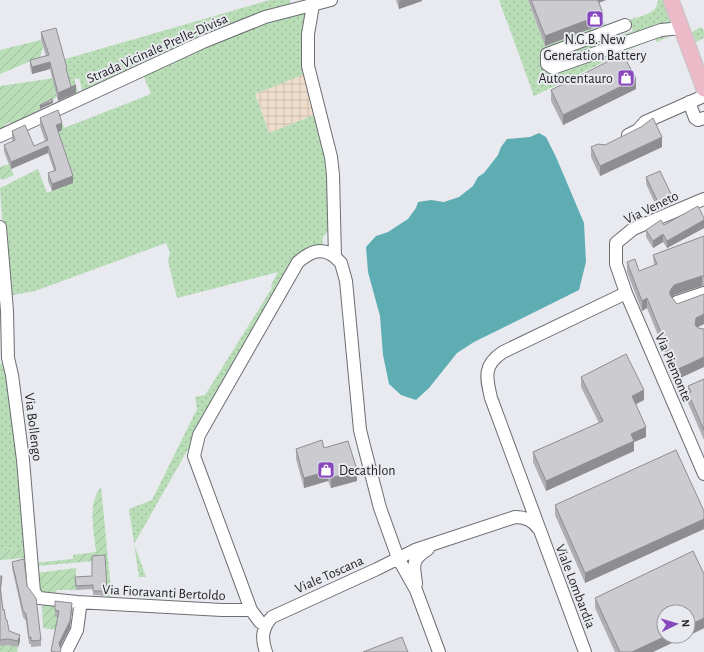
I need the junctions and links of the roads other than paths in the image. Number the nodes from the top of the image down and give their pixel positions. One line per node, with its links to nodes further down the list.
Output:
1 (331, 0): 3 (street, Strada Vicinale Prelle-Divisa)
2 (671, 0): 5 (main road)
3 (313, 5): 10 (street, Strada Vicinale Prelle-Divisa); 14 (street)
4 (625, 25): 5 (street)
5 (682, 28): 6 (main road)
6 (704, 89)
7 (704, 96): 8 (street)
8 (689, 102): 9 (street); 11 (street)
9 (704, 118)
10 (0, 136)
11 (620, 139)
12 (704, 199): 15 (street, Via Veneto)
13 (0, 227): 18 (street, Via Bollengo)
14 (335, 257): 24 (street); 27 (street)
15 (626, 293): 19 (street, Via Piemonte); 20 (street, Viale Lombardia)
16 (704, 293): 17 (street)
17 (677, 302)
18 (4, 360): 26 (street, Via Bollengo)
19 (704, 474)
20 (524, 488): 21 (street); 22 (street, Viale Lombardia)
21 (514, 518): 22 (street); 23 (street, Viale Toscana)
22 (539, 530): 32 (street, Viale Lombardia)
23 (434, 544): 24 (street, Viale Toscana); 25 (street)
24 (398, 558): 25 (street); 28 (street, Viale Toscana)
25 (416, 590): 31 (street)
26 (74, 601): 27 (street, Via Fioravanti Bertoldo); 29 (street)
27 (251, 610): 28 (street)
28 (265, 625): 30 (street)
29 (66, 652)
30 (266, 652)
31 (439, 652)
32 (585, 652)

